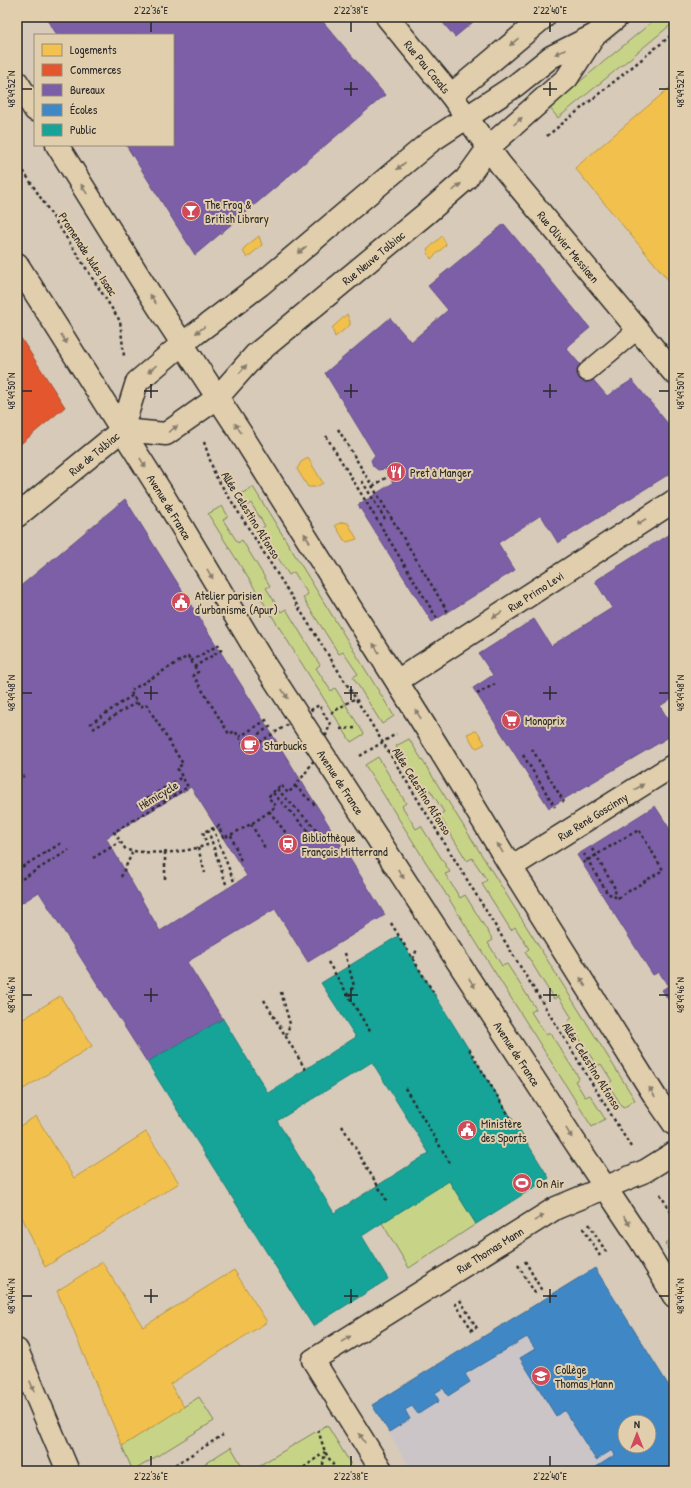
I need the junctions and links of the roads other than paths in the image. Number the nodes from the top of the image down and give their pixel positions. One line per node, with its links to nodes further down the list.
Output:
1 (387, 17): 6 (street, Rue Pau Casals)
2 (544, 17): 6 (street, one-way to 6)
3 (617, 17): 4 (street, Rue Neuve Tolbiac)
4 (595, 35): 8 (street, Rue Neuve Tolbiac, one-way to 8); 10 (street, Rue Neuve Tolbiac, one-way to 4)
5 (17, 82): 7 (street)
6 (451, 95): 8 (street, Rue Pau Casals)
7 (34, 108)
8 (467, 117): 10 (street, Rue Olivier Messiaen); 13 (street, Rue Neuve Tolbiac, one-way to 13)
9 (58, 146): 13 (street, one-way to 9)
10 (489, 147): 12 (street, Rue Olivier Messiaen); 16 (street, Rue Neuve Tolbiac, one-way to 10)
11 (17, 264): 17 (street, Avenue de France, one-way to 17)
12 (637, 330): 14 (lane); 15 (street, Rue Olivier Messiaen)
13 (182, 344): 16 (street); 17 (street, Rue de Tolbiac, one-way to 17)
14 (587, 372)
15 (674, 373)
16 (217, 398): 17 (street, Rue Neuve Tolbiac, one-way to 16); 20 (street, one-way to 16)
17 (122, 430): 19 (street, Rue de Tolbiac); 25 (street, Avenue de France, one-way to 25)
18 (674, 501): 20 (street, Rue Primo Levi, one-way to 20)
19 (17, 516)
20 (397, 681): 22 (street, one-way to 20)
21 (674, 765): 22 (street, Rue René Goscinny, one-way to 21)
22 (511, 866): 23 (street, one-way to 22)
23 (674, 1124)
24 (674, 1153): 25 (street, Rue Thomas Mann)
25 (606, 1188): 26 (street, Avenue de France, one-way to 26); 29 (street, Rue Thomas Mann, one-way to 25)
26 (674, 1296)
27 (17, 1350): 28 (street, one-way to 28)
28 (68, 1471)
29 (382, 1471)

